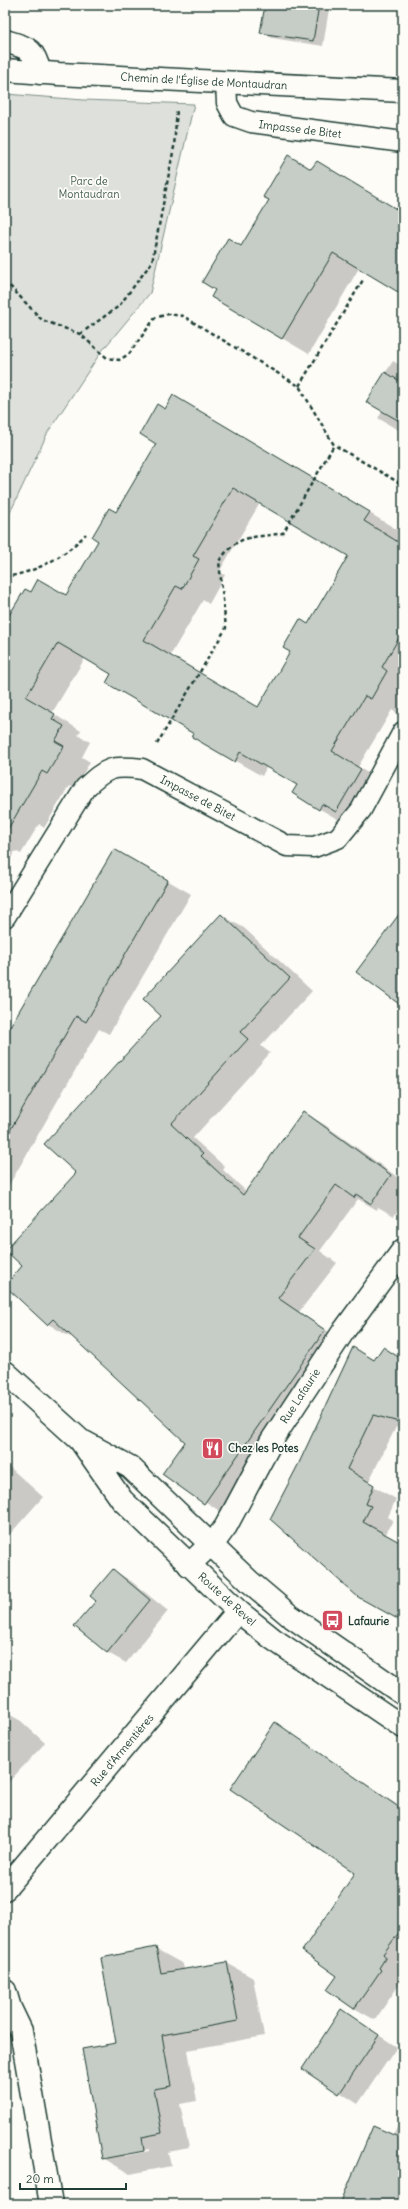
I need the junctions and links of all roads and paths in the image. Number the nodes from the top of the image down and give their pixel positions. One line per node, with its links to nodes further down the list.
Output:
1 (5, 41): 3 (street)
2 (5, 70): 3 (street, Chemin de l'Église de Montaudran)
3 (40, 73): 4 (street, Chemin de l'Église de Montaudran)
4 (179, 81): 5 (street, Chemin de l'Église de Montaudran); 10 (path)
5 (226, 82): 6 (street, Chemin de l'Église de Montaudran); 7 (lane, Impasse de Bitet)
6 (403, 92)
7 (403, 142)
8 (363, 280): 11 (path)
9 (5, 281): 10 (path)
10 (80, 334): 11 (path)
11 (299, 386): 12 (path)
12 (334, 445): 13 (path); 17 (path)
13 (403, 485)
14 (86, 534): 15 (path)
15 (5, 577)
16 (403, 732): 17 (lane, Impasse de Bitet)
17 (142, 769): 18 (lane, Impasse de Bitet)
18 (5, 917)
19 (403, 1250): 22 (street, Rue Lafaurie)
20 (5, 1372): 21 (street, Route de Revel)
21 (80, 1440): 22 (street, Route de Revel); 23 (street, Route de Revel)
22 (211, 1544): 23 (street, Rue Lafaurie); 25 (street, Route de Revel)
23 (189, 1565): 24 (street, Route de Revel)
24 (238, 1611): 26 (street, Route de Revel); 27 (street, Rue d'Armentières)
25 (403, 1694)
26 (403, 1727)
27 (5, 1889)
28 (5, 1991): 30 (street)
29 (5, 2033): 30 (street)
30 (27, 2065): 31 (street)
31 (51, 2204)

